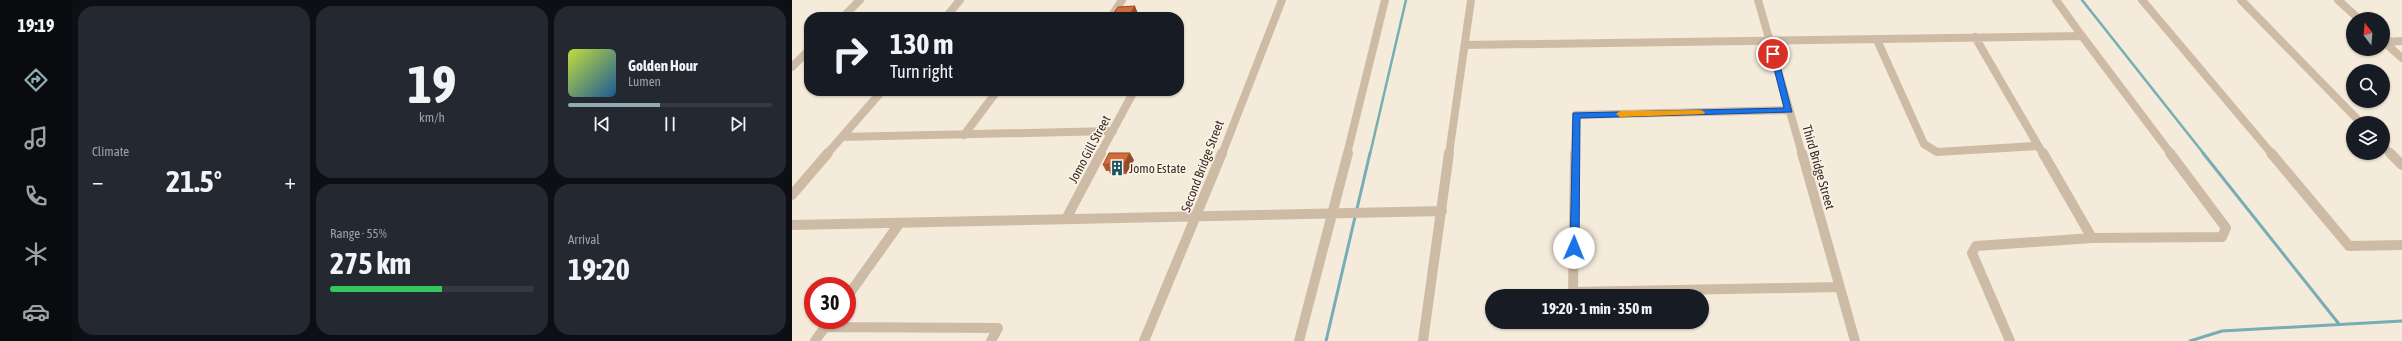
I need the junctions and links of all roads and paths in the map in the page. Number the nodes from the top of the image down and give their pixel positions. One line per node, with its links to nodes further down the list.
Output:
1 (860, 0): 12 (street)
2 (960, 0): 13 (street)
3 (1122, 0): 14 (street)
4 (1282, 0): 42 (street, Second Bridge Street)
5 (1385, 0): 41 (street)
6 (1471, 0): 22 (street)
7 (1758, 0): 18 (street, Third Bridge Street)
8 (2056, 0): 16 (street)
9 (2142, 0): 47 (street)
10 (2241, 0): 32 (street)
11 (2338, 0): 15 (street)
12 (849, 12)
13 (950, 12)
14 (1114, 12)
15 (2351, 12)
16 (2082, 36): 17 (street); 46 (street)
17 (1975, 37): 19 (street); 36 (street)
18 (1769, 40): 19 (street); 22 (street); 31 (street, Third Bridge Street)
19 (1877, 40): 36 (street)
20 (2390, 41): 21 (street)
21 (2402, 41)
22 (1465, 45): 40 (street)
23 (2390, 47): 26 (street)
24 (792, 56): 25 (street)
25 (802, 56): 27 (street)
26 (2402, 58)
27 (792, 67)
28 (878, 96): 35 (street)
29 (993, 96): 34 (street)
30 (1131, 96): 33 (street, Jomo Gill Street)
31 (1789, 110): 49 (street, Third Bridge Street); 49 (street)
32 (2354, 116)
33 (1113, 131): 34 (street); 43 (street, Jomo Gill Street)
34 (964, 135): 35 (street)
35 (842, 137): 39 (street)
36 (2036, 146): 46 (street)
37 (2390, 153): 38 (street)
38 (2402, 165)
39 (792, 195)
40 (1442, 210): 41 (street); 56 (street)
41 (1333, 213): 42 (street); 55 (street)
42 (1197, 217): 43 (street); 54 (street, Second Bridge Street)
43 (1066, 219): 44 (street)
44 (900, 224): 45 (street); 48 (street)
45 (792, 225)
46 (2092, 238): 58 (street)
47 (2402, 245)
48 (856, 285)
49 (1840, 286): 57 (street, Third Bridge Street)
50 (856, 325): 53 (street)
51 (824, 329): 52 (street)
52 (815, 341)
53 (991, 341)
54 (1144, 341)
55 (1299, 341)
56 (1423, 341)
57 (1855, 341)
58 (2010, 341)

